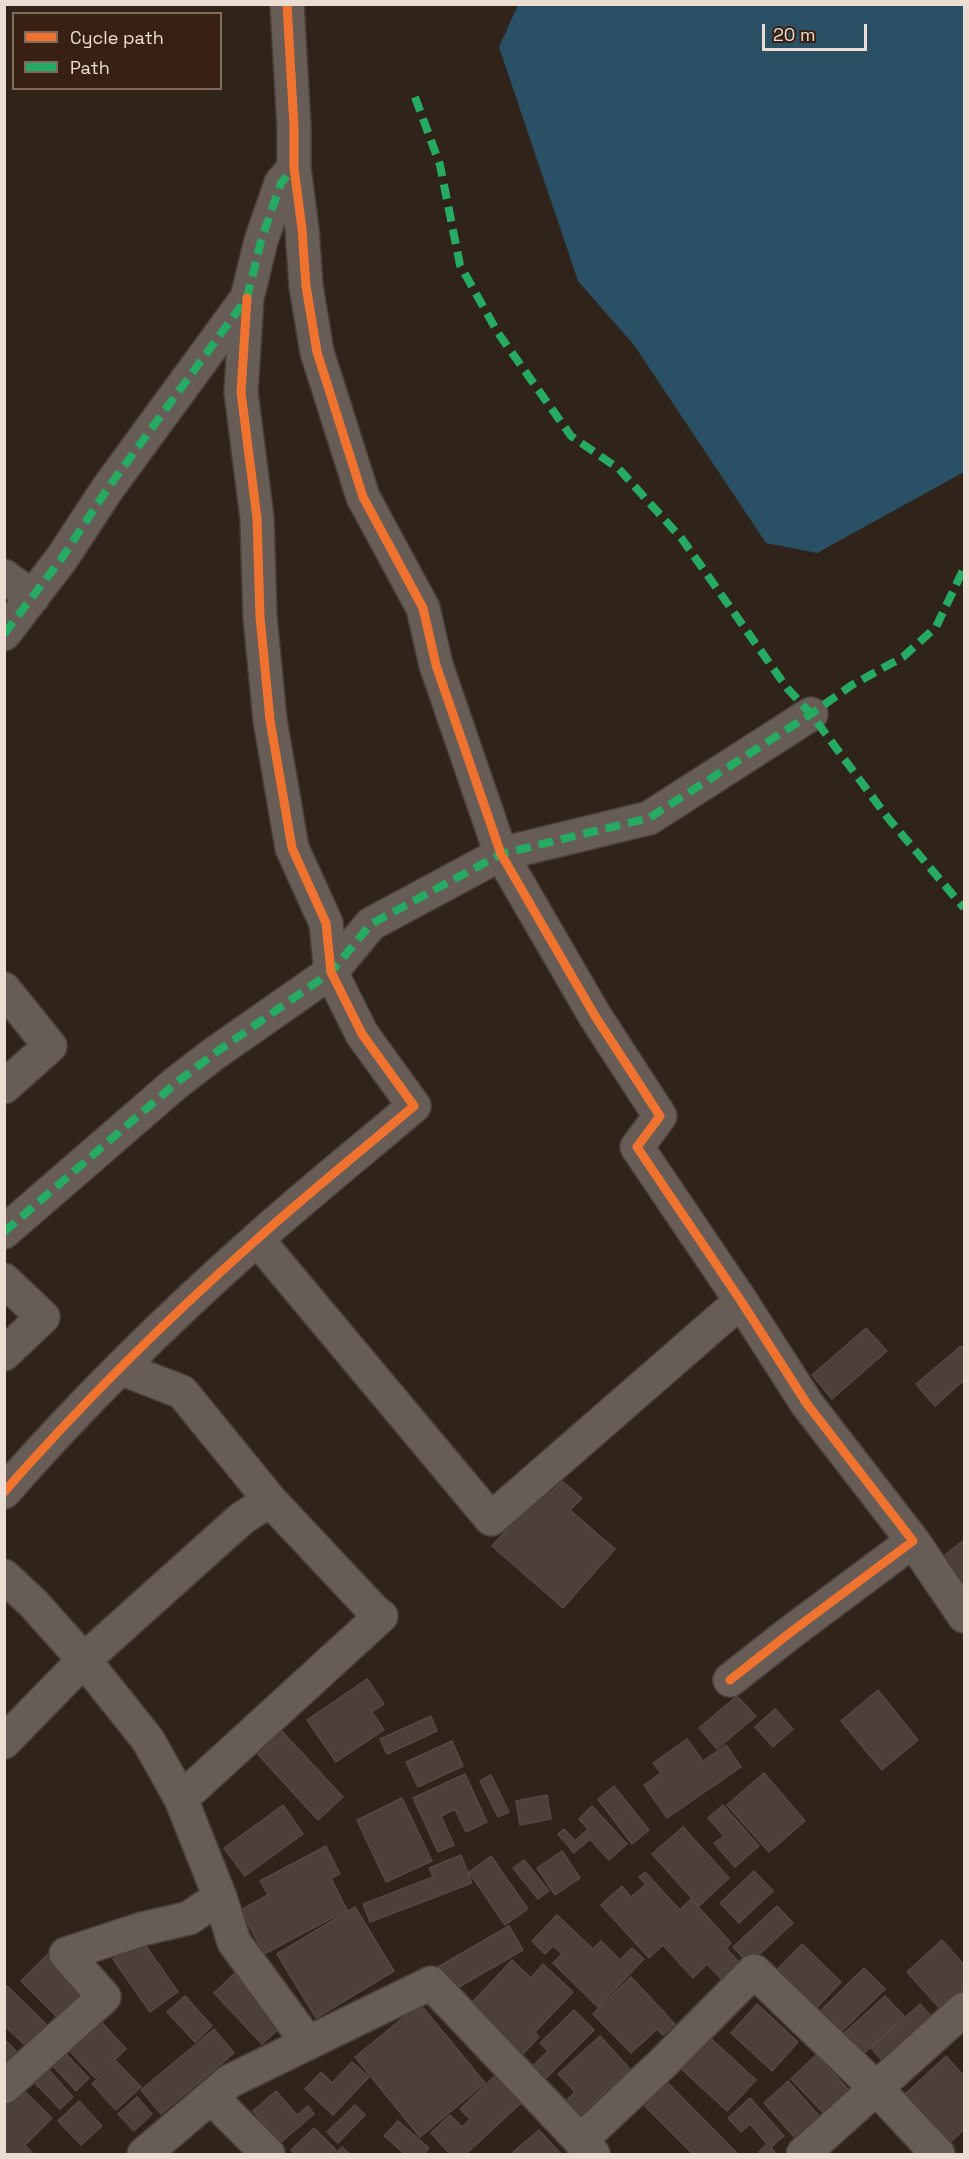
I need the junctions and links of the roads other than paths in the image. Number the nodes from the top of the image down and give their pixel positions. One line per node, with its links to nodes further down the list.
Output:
1 (287, 4): 2 (street)
2 (294, 168): 3 (street); 8 (street)
3 (247, 298): 5 (street); 9 (street)
4 (4, 576): 5 (street)
5 (33, 597): 6 (street)
6 (4, 634)
7 (811, 714): 8 (street)
8 (501, 855): 9 (street); 15 (street)
9 (331, 972): 12 (street); 13 (street)
10 (4, 989): 11 (street)
11 (4, 1087)
12 (4, 1232)
13 (257, 1239): 15 (street); 17 (street)
14 (4, 1280): 16 (street)
15 (741, 1301): 20 (street)
16 (4, 1354)
17 (120, 1368): 18 (street); 19 (street)
18 (4, 1492)
19 (270, 1500): 23 (street); 26 (street)
20 (913, 1541): 22 (street); 24 (street)
21 (4, 1576): 23 (street)
22 (964, 1616)
23 (84, 1660): 25 (street); 26 (street)
24 (730, 1680)
25 (4, 1742)
26 (181, 1799): 27 (street)
27 (220, 1897): 29 (street); 30 (street)
28 (964, 2008): 31 (street)
29 (308, 2043): 32 (street); 33 (street)
30 (4, 2087)
31 (876, 2088): 33 (street); 36 (street); 37 (street)
32 (211, 2097): 34 (street); 35 (street)
33 (587, 2148)
34 (144, 2154)
35 (268, 2154)
36 (803, 2154)
37 (938, 2154)

